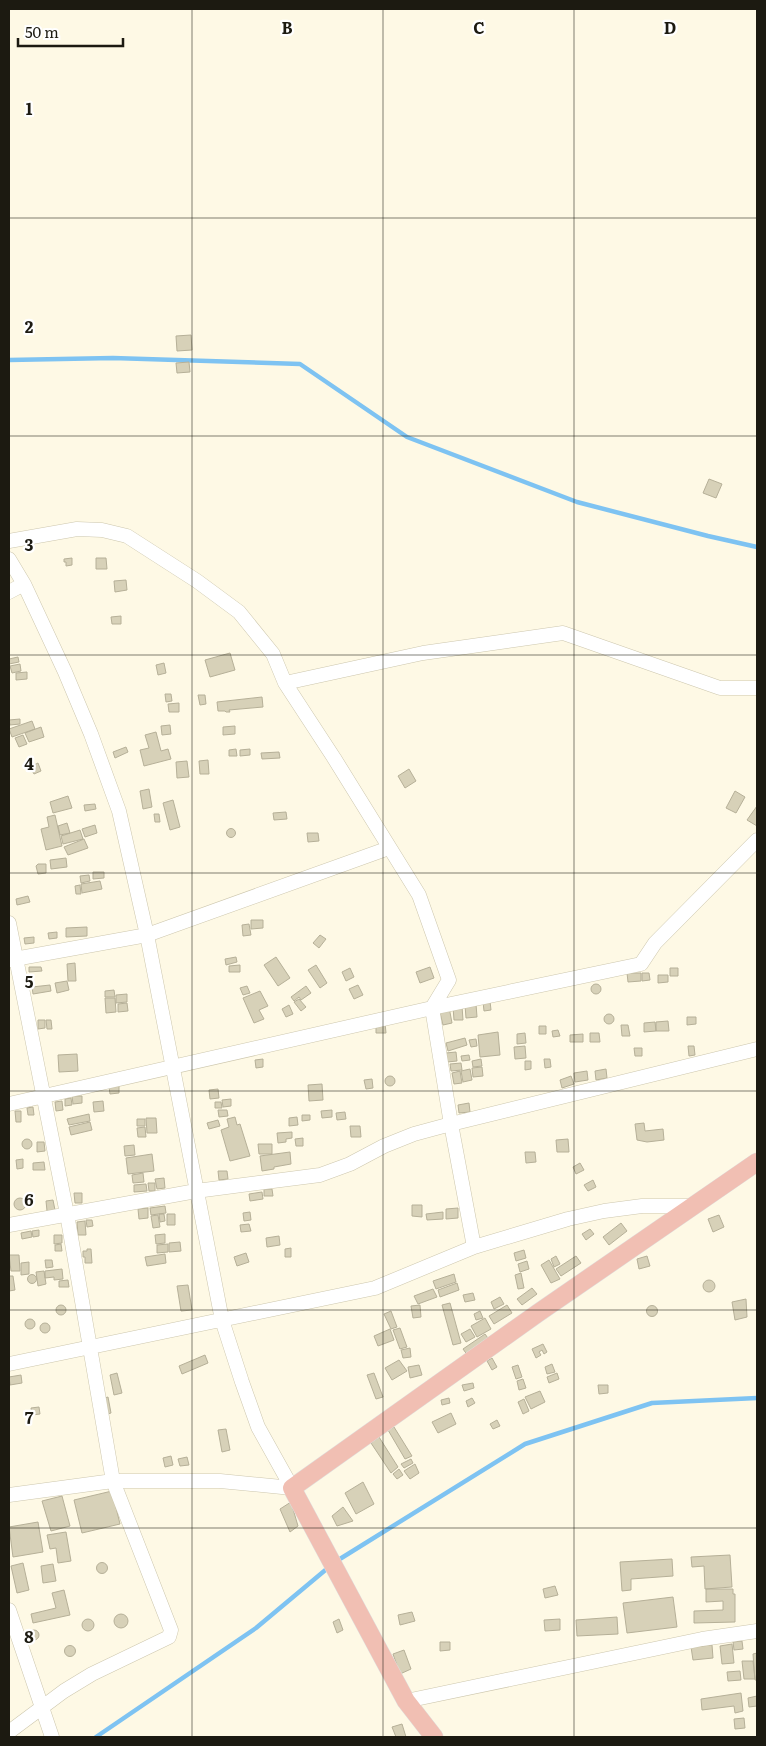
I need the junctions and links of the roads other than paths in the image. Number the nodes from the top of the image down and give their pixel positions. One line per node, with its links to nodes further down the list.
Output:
1 (9, 541): 5 (street)
2 (9, 559): 3 (street)
3 (24, 584): 4 (street); 10 (street)
4 (9, 592)
5 (286, 683): 6 (street); 8 (street)
6 (757, 688)
7 (757, 840): 12 (street)
8 (389, 848): 10 (street); 12 (street)
9 (9, 923): 11 (street)
10 (147, 935): 11 (street); 14 (street)
11 (12, 960): 15 (street)
12 (432, 1008): 14 (street); 17 (street)
13 (757, 1049): 17 (street)
14 (172, 1066): 15 (street); 19 (street)
15 (43, 1097): 16 (street); 21 (street)
16 (9, 1104)
17 (451, 1124): 19 (street); 23 (street)
18 (757, 1162): 20 (main road)
19 (196, 1191): 21 (street); 24 (street)
20 (695, 1206): 23 (street); 28 (main road)
21 (67, 1214): 22 (street); 25 (street)
22 (9, 1225)
23 (474, 1247): 24 (street)
24 (222, 1320): 25 (street); 28 (street)
25 (91, 1348): 26 (street); 27 (street)
26 (9, 1364)
27 (113, 1480): 28 (street); 29 (street); 33 (street)
28 (292, 1488): 32 (main road)
29 (9, 1495)
30 (9, 1610): 33 (street)
31 (757, 1631): 32 (street)
32 (406, 1701): 36 (main road)
33 (41, 1709): 34 (street); 35 (street)
34 (9, 1732)
35 (52, 1737)
36 (434, 1737)

